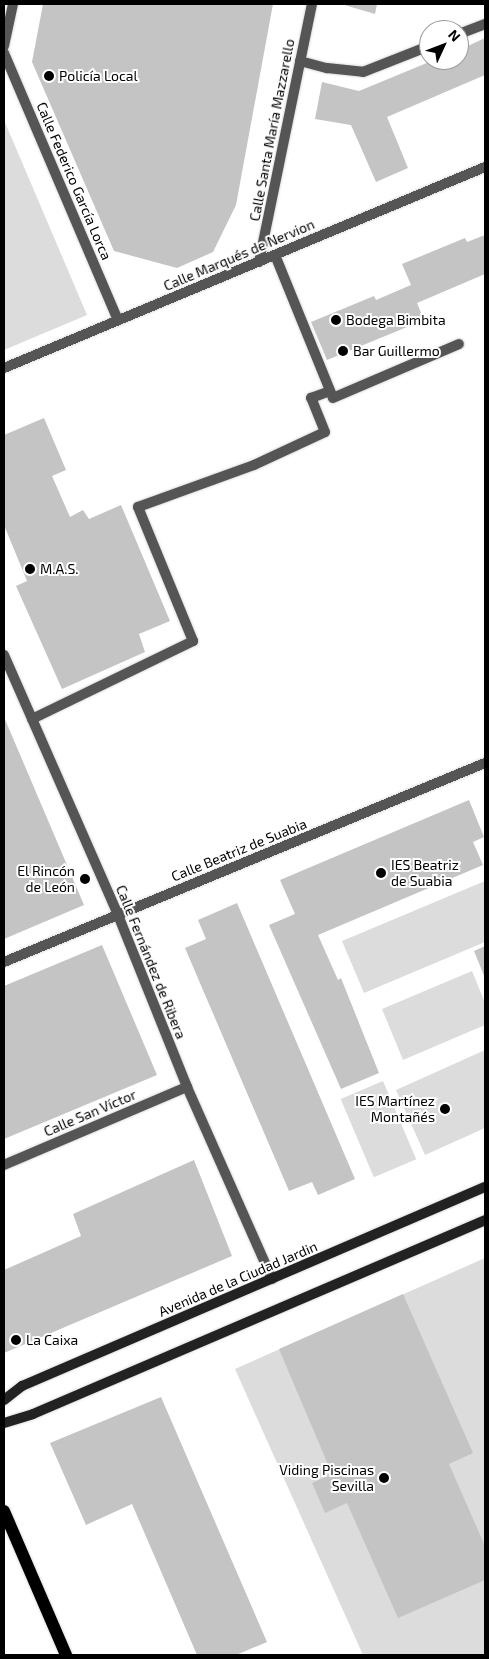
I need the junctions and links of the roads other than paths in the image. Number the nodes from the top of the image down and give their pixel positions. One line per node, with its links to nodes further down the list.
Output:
1 (13, 4): 5 (street)
2 (312, 4): 8 (street, Calle Santa María Mazzarello)
3 (485, 24): 4 (street)
4 (469, 30)
5 (4, 46)
6 (419, 50): 8 (street)
7 (4, 53): 12 (street, Calle Federico García Lorca)
8 (300, 61): 11 (street, Calle Santa María Mazzarello)
9 (485, 167): 10 (street, Calle Marqués de Nervion)
10 (275, 255): 11 (street, Calle Marqués de Nervion); 15 (street)
11 (259, 262): 12 (street, Calle Marqués de Nervion)
12 (118, 320): 14 (street, Calle Marqués de Nervion)
13 (459, 344): 15 (street)
14 (4, 368)
15 (330, 391): 17 (street)
16 (4, 655): 17 (street, Calle Fernández de Ribera)
17 (32, 719): 19 (street, Calle Fernández de Ribera)
18 (485, 763): 19 (street, Calle Beatriz de Suabia)
19 (118, 915): 20 (street, Calle Beatriz de Suabia); 21 (street, Calle Fernández de Ribera)
20 (4, 962)
21 (186, 1087): 22 (street, Calle San Víctor); 25 (street, Calle Fernández de Ribera)
22 (4, 1165)
23 (485, 1187): 25 (main road, Avenida de la Ciudad Jardin)
24 (485, 1220): 27 (main road)
25 (272, 1279): 26 (main road, Avenida de la Ciudad Jardin)
26 (4, 1400)
27 (4, 1423)
28 (4, 1511): 29 (main road)
29 (66, 1655)

